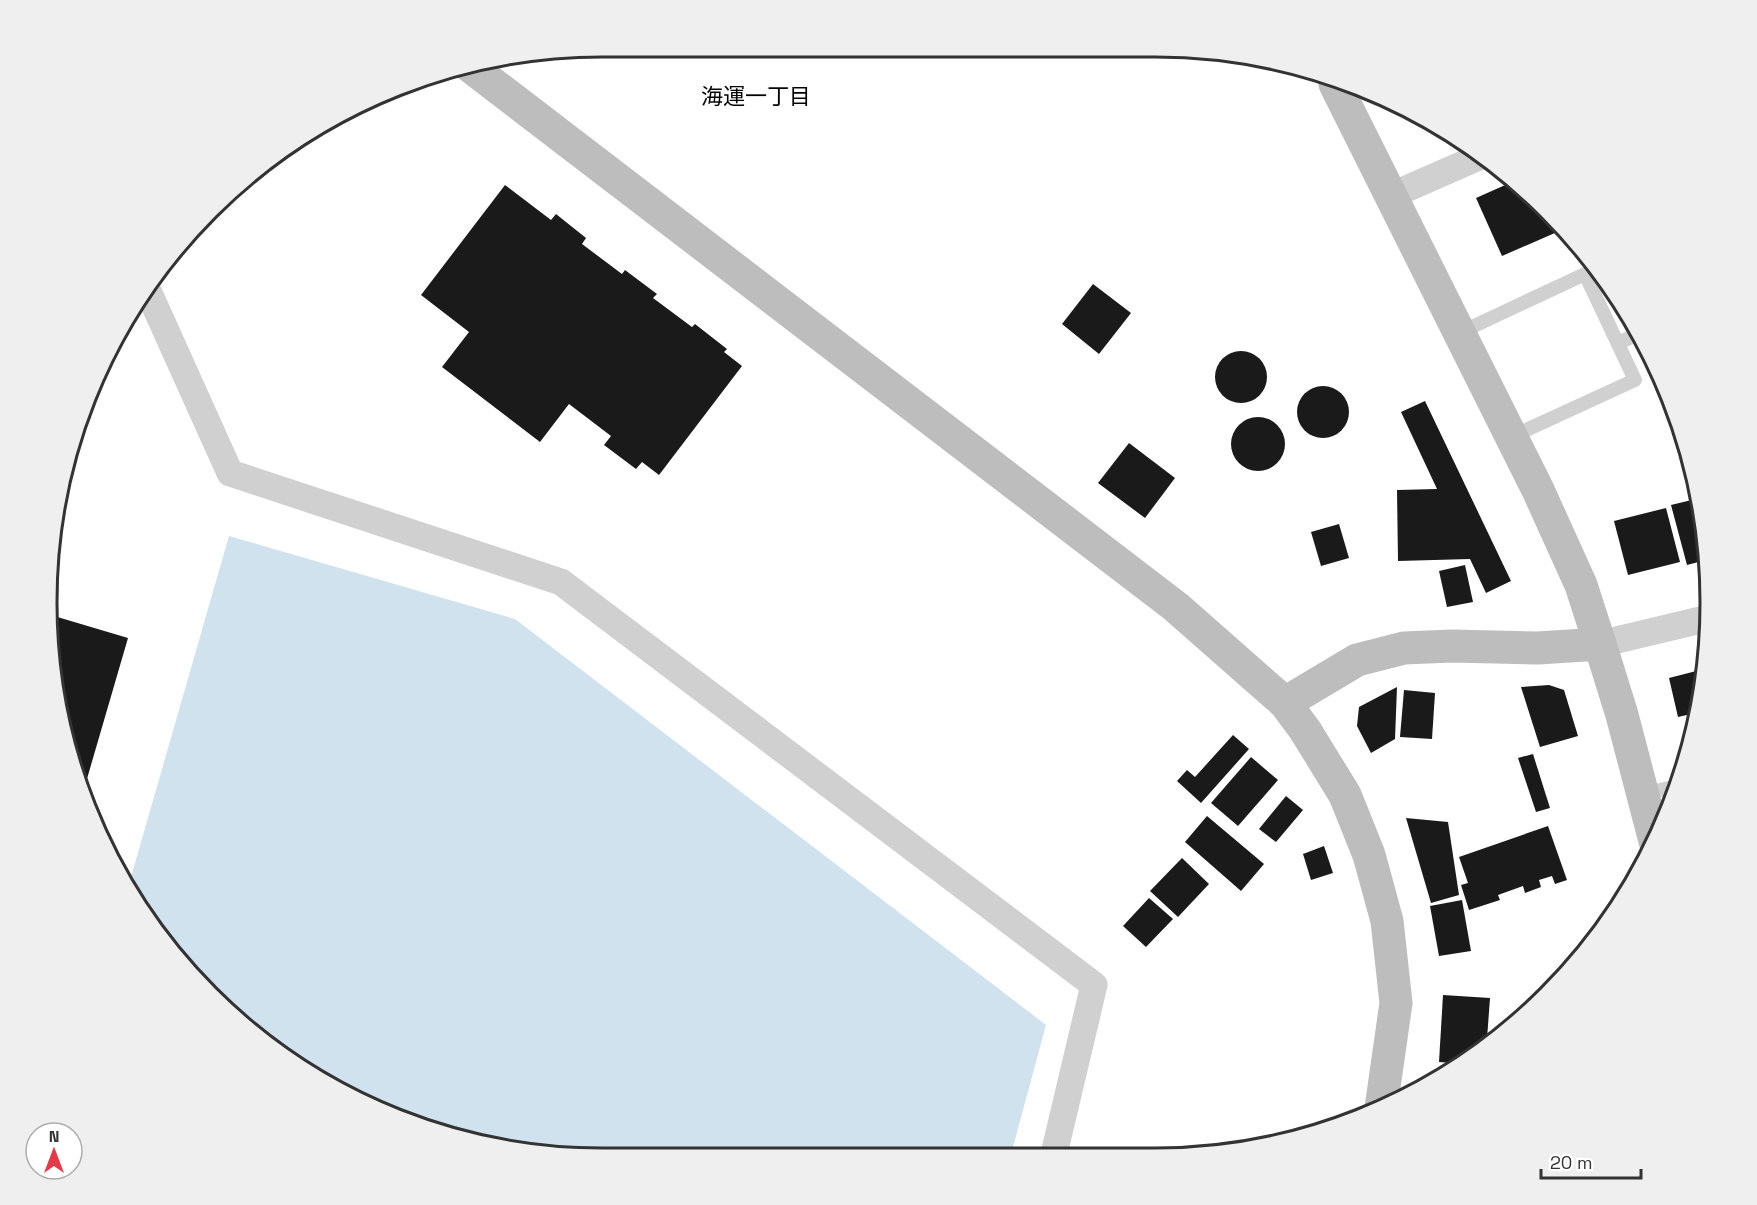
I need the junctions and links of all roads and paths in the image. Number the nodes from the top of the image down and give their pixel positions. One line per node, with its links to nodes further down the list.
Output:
1 (477, 72): 12 (street)
2 (1337, 89): 4 (street)
3 (1473, 160): 4 (street)
4 (1390, 196): 6 (street)
5 (151, 297): 17 (street)
6 (1459, 333): 8 (lane); 9 (street)
7 (1631, 337): 8 (lane)
8 (1618, 344): 9 (lane)
9 (1511, 437): 11 (street)
10 (1699, 620): 11 (street)
11 (1600, 644): 12 (street); 14 (street)
12 (1285, 703): 16 (street)
13 (1667, 788): 14 (lane)
14 (1643, 794): 15 (street)
15 (1651, 827)
16 (1382, 1098)
17 (1055, 1148)

